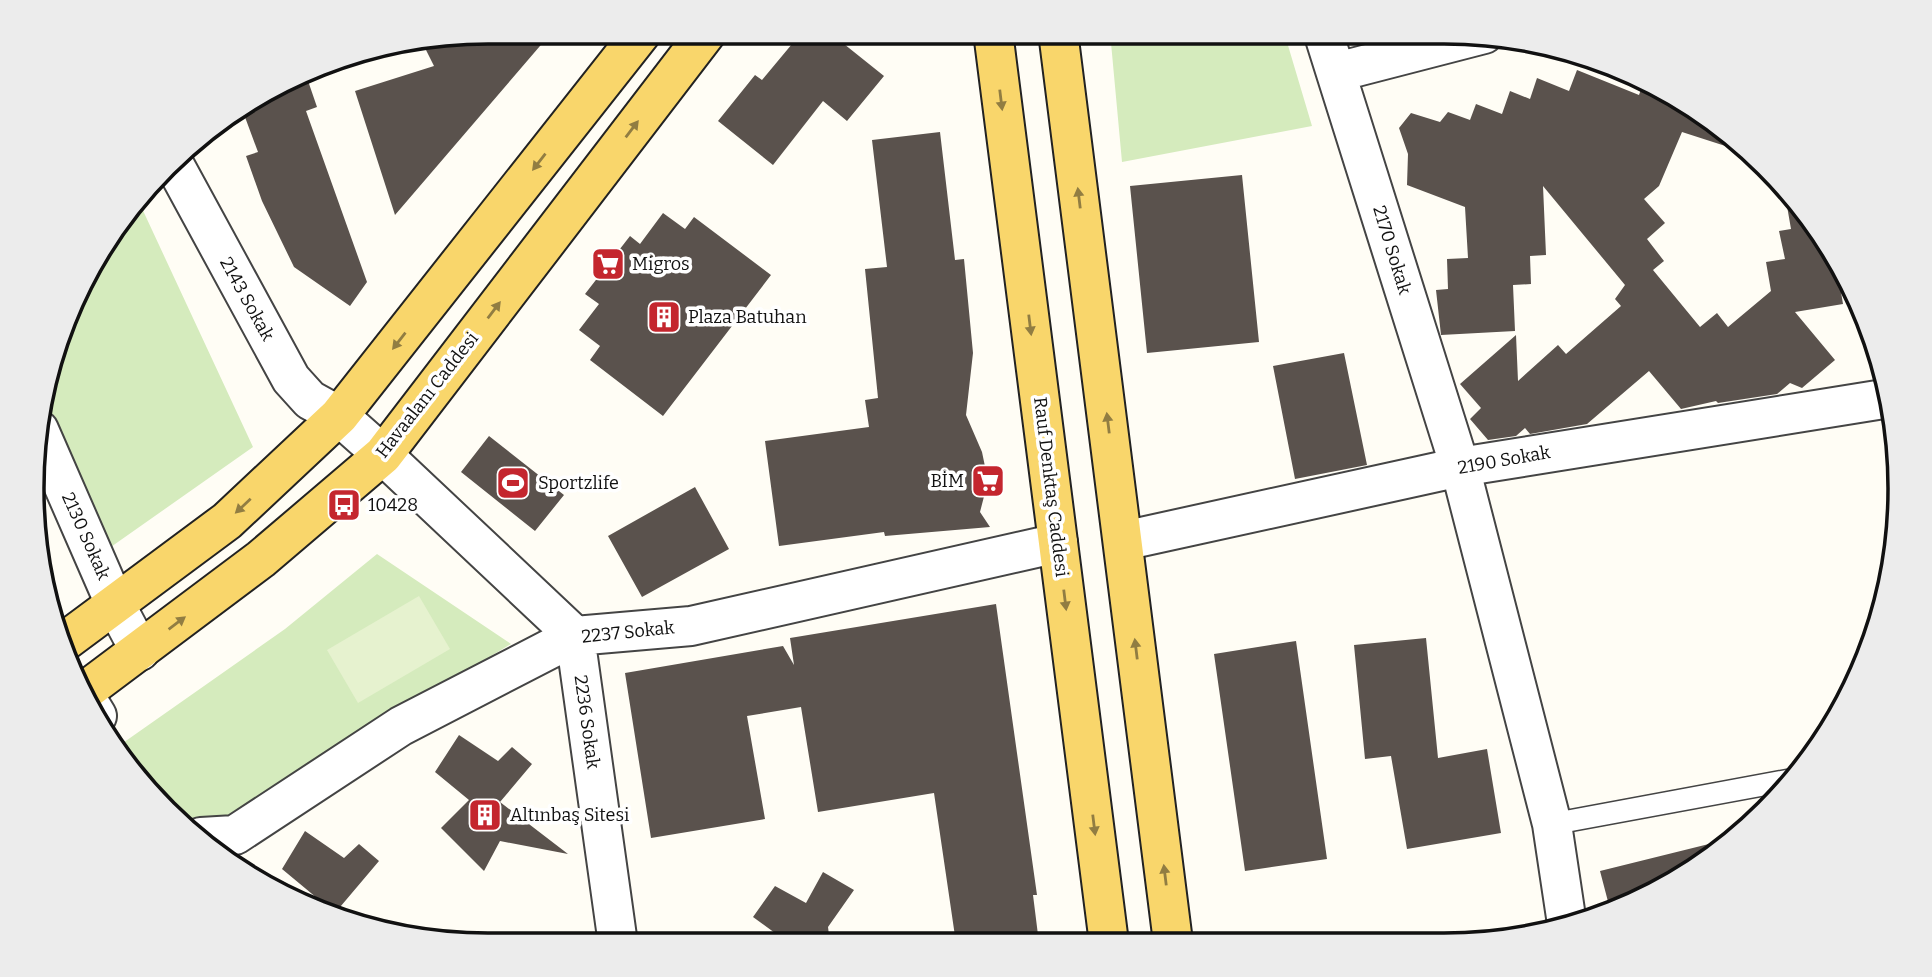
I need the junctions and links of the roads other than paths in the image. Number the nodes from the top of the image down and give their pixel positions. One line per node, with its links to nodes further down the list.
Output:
1 (633, 44): 10 (main road, one-way to 10)
2 (698, 44): 12 (main road, Havaalanı Caddesi, one-way to 2)
3 (995, 44): 15 (main road, Rauf Denktaş Caddesi, one-way to 15)
4 (1060, 44): 14 (main road, one-way to 4)
5 (1327, 44): 7 (street, 2170 Sokak)
6 (1446, 44): 7 (street)
7 (1337, 72): 13 (street, 2170 Sokak)
8 (178, 171): 10 (street, 2143 Sokak)
9 (1879, 400): 13 (street, 2190 Sokak)
10 (339, 416): 12 (street, 2143 Sokak); 16 (main road, one-way to 16)
11 (46, 447): 16 (street, 2130 Sokak)
12 (383, 455): 17 (street); 19 (main road, Havaalanı Caddesi, one-way to 12)
13 (1460, 467): 14 (street, 2190 Sokak); 22 (street, 2170 Sokak)
14 (1123, 541): 27 (main road, one-way to 14)
15 (1058, 543): 17 (street, 2237 Sokak); 26 (main road, Rauf Denktaş Caddesi, one-way to 26)
16 (115, 604): 18 (main road); 19 (street, 2130 Sokak)
17 (575, 636): 23 (street, 2237 Sokak); 25 (street, 2236 Sokak)
18 (70, 638)
19 (140, 651): 20 (main road, Havaalanı Caddesi)
20 (94, 694)
21 (1778, 782): 22 (lane)
22 (1552, 824): 24 (street, 2170 Sokak)
23 (212, 836)
24 (1566, 916)
25 (616, 933)
26 (1108, 933)
27 (1172, 933)

